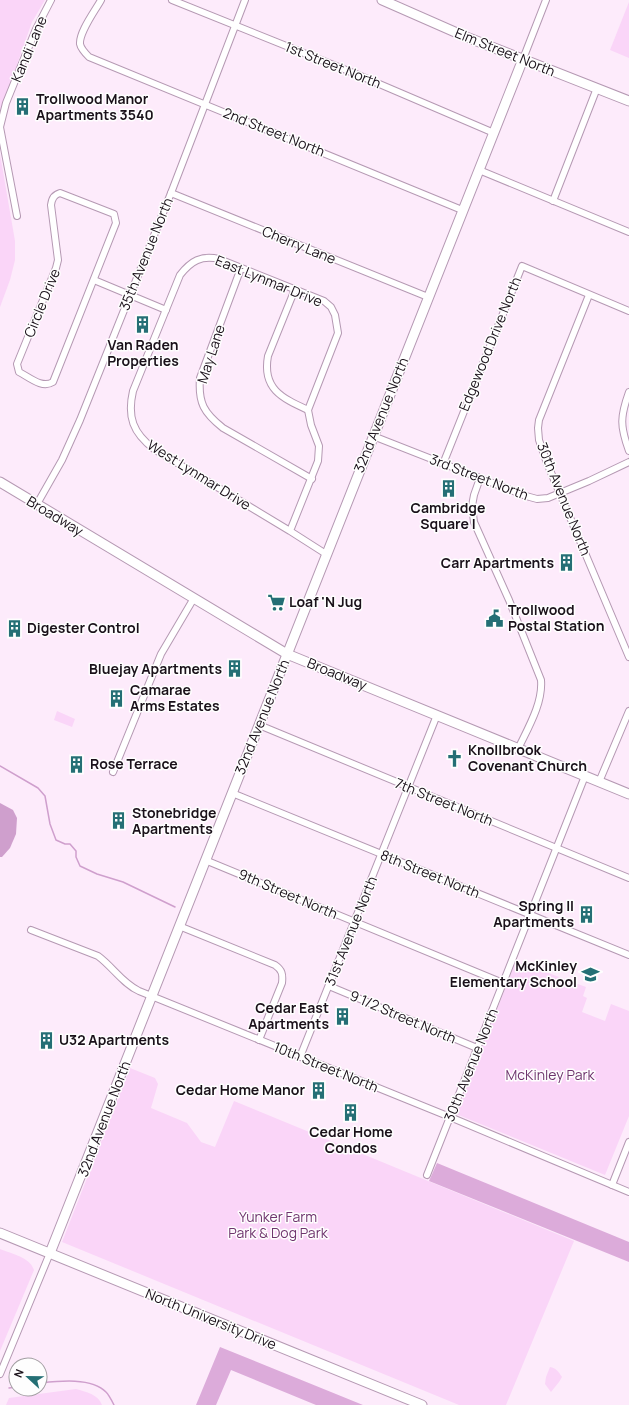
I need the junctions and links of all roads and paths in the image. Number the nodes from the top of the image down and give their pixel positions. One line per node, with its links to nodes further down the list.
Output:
1 (51, 0): 17 (street, Kandi Lane)
2 (101, 0): 11 (street, 2nd Street North)
3 (172, 0): 7 (street, 1st Street North)
4 (245, 0): 7 (street, 35th Avenue North)
5 (382, 0): 8 (street, Elm Street North)
6 (546, 0): 8 (street)
7 (235, 26): 11 (street, 35th Avenue North); 12 (street, 1st Street North)
8 (523, 59): 9 (street, Elm Street North); 12 (street, 32nd Avenue North)
9 (596, 88): 10 (street, Elm Street North); 15 (street)
10 (629, 101)
11 (205, 104): 14 (street, 35th Avenue North); 16 (street, 2nd Street North)
12 (494, 133): 13 (street, 32nd Avenue North)
13 (479, 170): 15 (street); 16 (street, 32nd Avenue North)
14 (171, 193): 22 (street, 35th Avenue North); 24 (street, Cherry Lane)
15 (552, 201): 18 (street)
16 (462, 210): 24 (street, 32nd Avenue North)
17 (17, 216)
18 (629, 232)
19 (241, 268): 21 (street, East Lynmar Drive); 25 (street, East Lynmar Drive); 34 (street, May Lane)
20 (94, 280): 20 (street, Circle Drive); 22 (street)
21 (295, 289): 28 (street); 28 (street, East Lynmar Drive)
22 (130, 295): 25 (street); 37 (street, 35th Avenue North)
23 (588, 295): 26 (street, Edgewood Drive North); 32 (street, Edgewood Drive North); 36 (street, 30th Avenue North)
24 (428, 298): 29 (street, 32nd Avenue North)
25 (166, 310): 38 (street, West Lynmar Drive)
26 (629, 311)
27 (629, 392): 30 (street)
28 (308, 410): 34 (street)
29 (373, 436): 32 (street, 3rd Street North); 39 (street, 32nd Avenue North)
30 (629, 451)
31 (629, 462): 36 (street, 3rd Street North)
32 (443, 464): 33 (street, 3rd Street North)
33 (480, 478): 36 (street, 3rd Street North); 46 (street)
34 (312, 479): 38 (street)
35 (0, 482): 37 (street, Broadway)
36 (560, 493): 42 (street, 30th Avenue North)
37 (37, 504): 40 (street, Broadway)
38 (290, 531): 39 (street, West Lynmar Drive)
39 (326, 554): 41 (street, 32nd Avenue North)
40 (194, 598): 41 (street, Broadway); 47 (street)
41 (287, 654): 44 (street, Broadway); 45 (street, 32nd Avenue North)
42 (629, 657)
43 (629, 711): 49 (street)
44 (437, 715): 46 (street, Broadway); 50 (street, 31st Avenue North)
45 (259, 725): 50 (street, 7th Street North); 51 (street, 32nd Avenue North)
46 (518, 749): 48 (street, Broadway)
47 (113, 772)
48 (585, 776): 49 (street, Broadway); 53 (street, 30th Avenue North)
49 (599, 782): 52 (street, Broadway)
50 (408, 787): 53 (street, 7th Street North); 54 (street, 31st Avenue North)
51 (232, 793): 54 (street, 8th Street North); 55 (street, 32nd Avenue North)
52 (629, 794)
53 (556, 848): 56 (street, 7th Street North); 57 (street, 30th Avenue North)
54 (381, 855): 57 (street, 8th Street North); 58 (street, 31st Avenue North)
55 (205, 860): 58 (street, 9th Street North); 59 (street, 32nd Avenue North)
56 (629, 878)
57 (530, 914): 61 (street, 8th Street North); 62 (street, 30th Avenue North)
58 (354, 922): 62 (street, 9th Street North); 63 (street, 31st Avenue North)
59 (179, 926): 64 (street, 32nd Avenue North); 65 (street)
60 (31, 930): 64 (street, 10th Street North)
61 (629, 955)
62 (503, 983): 66 (street, 30th Avenue North)
63 (329, 986): 66 (street, 9 1/2 Street North); 67 (street, 31st Avenue North)
64 (152, 996): 65 (street, 10th Street North); 74 (street, 32nd Avenue North)
65 (260, 1040): 67 (street, 10th Street North)
66 (477, 1048): 68 (street, 30th Avenue North)
67 (300, 1057): 68 (street, 10th Street North)
68 (450, 1117): 70 (street, 30th Avenue North); 71 (street, 10th Street North)
69 (629, 1142): 71 (street)
70 (427, 1175)
71 (612, 1185): 72 (street, 10th Street North)
72 (629, 1192)
73 (0, 1233): 74 (street, North University Drive)
74 (50, 1253): 75 (street, 32nd Avenue North); 76 (street, North University Drive)
75 (0, 1374)
76 (422, 1405)

